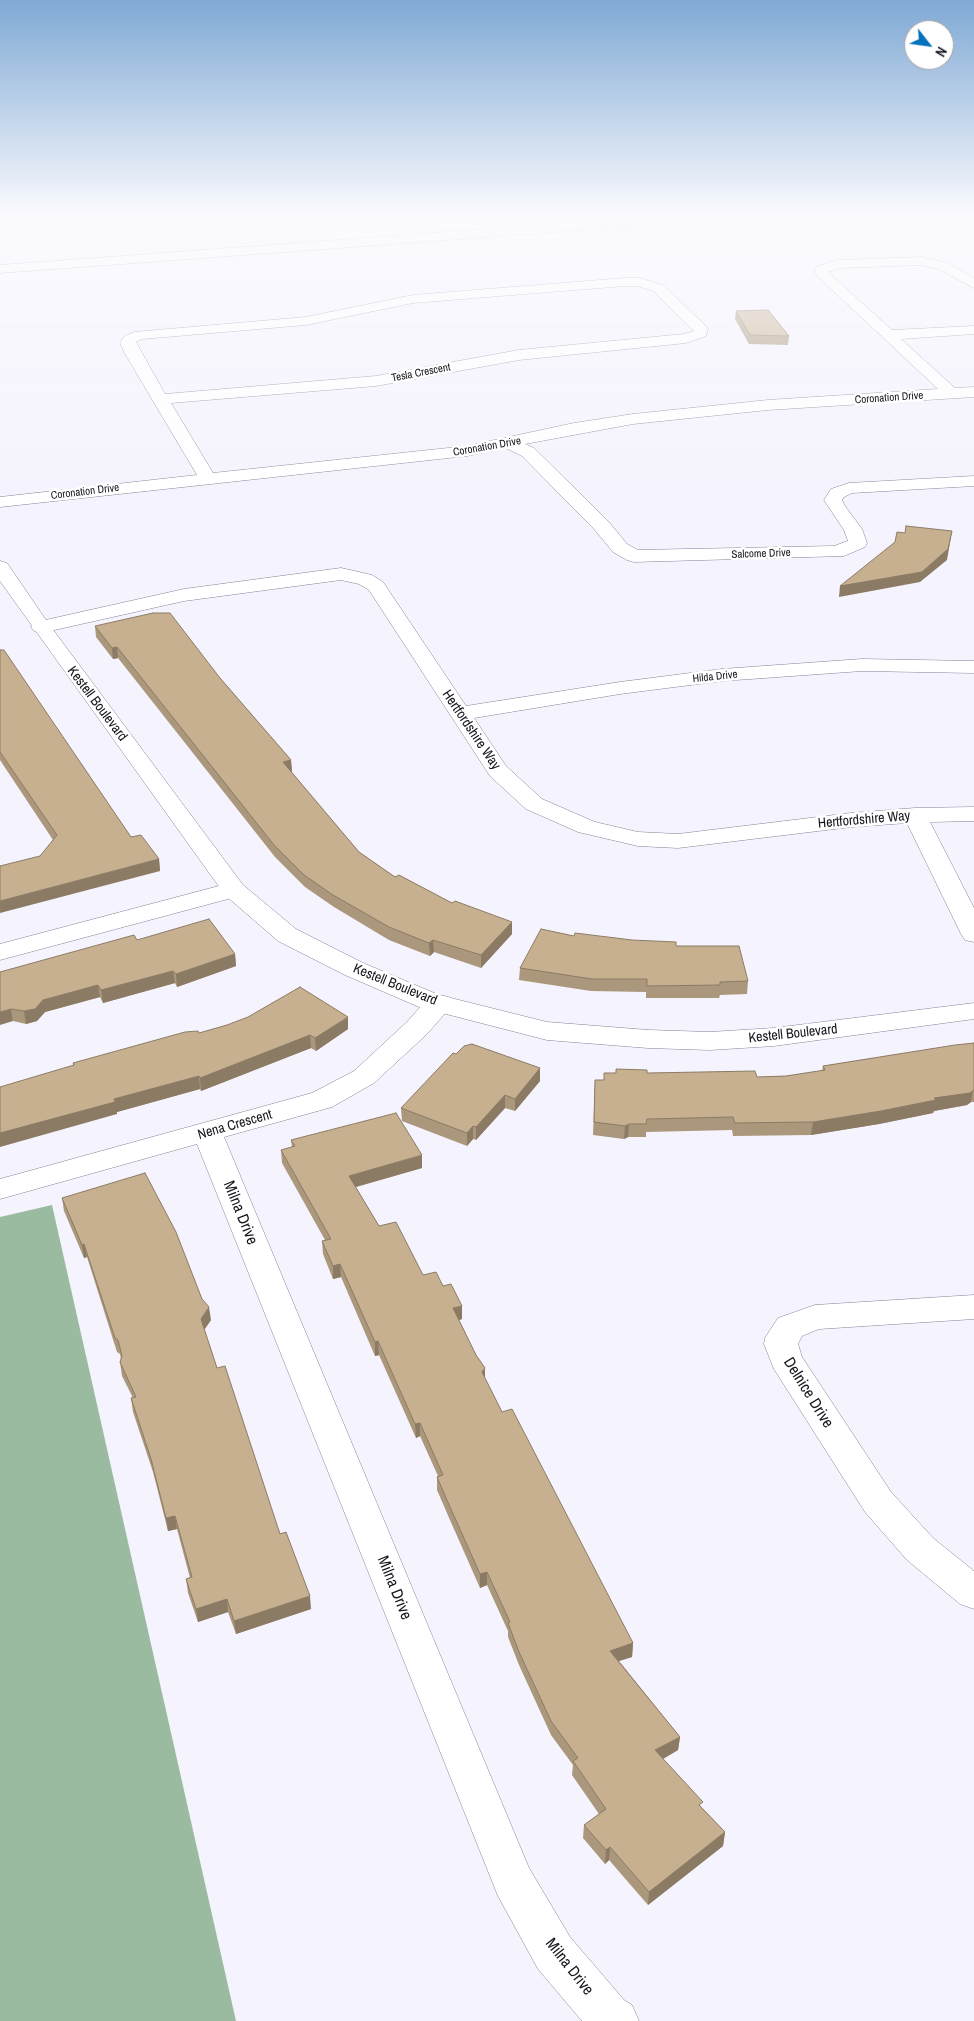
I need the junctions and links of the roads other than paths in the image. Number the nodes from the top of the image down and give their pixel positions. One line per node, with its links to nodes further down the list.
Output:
1 (360, 310): 8 (street, Tesla Crescent)
2 (682, 310): 8 (street, Tesla Crescent)
3 (861, 310): 5 (street)
4 (974, 330): 5 (street)
5 (888, 335): 7 (street)
6 (974, 392): 7 (street, Coronation Drive)
7 (952, 394): 9 (street, Coronation Drive)
8 (161, 399): 10 (street, Tesla Crescent)
9 (510, 444): 10 (street, Coronation Drive); 11 (street, Salcome Drive)
10 (208, 479): 12 (street, Coronation Drive)
11 (974, 481)
12 (0, 502)
13 (0, 567): 14 (street, Kestell Boulevard)
14 (40, 628): 16 (street, Hertfordshire Way); 19 (street, Kestell Boulevard)
15 (974, 667): 16 (street, Hilda Drive)
16 (459, 714): 18 (street, Hertfordshire Way)
17 (974, 814): 18 (street, Hertfordshire Way)
18 (915, 815): 20 (street)
19 (234, 890): 21 (street); 22 (street, Kestell Boulevard)
20 (974, 934)
21 (0, 952)
22 (439, 1003): 23 (street, Kestell Boulevard); 24 (street, Nena Crescent)
23 (974, 1011)
24 (208, 1132): 25 (street, Nena Crescent); 28 (street, Milna Drive)
25 (0, 1189)
26 (974, 1307): 27 (street, Delnice Drive)
27 (974, 1593)
28 (616, 2021)

